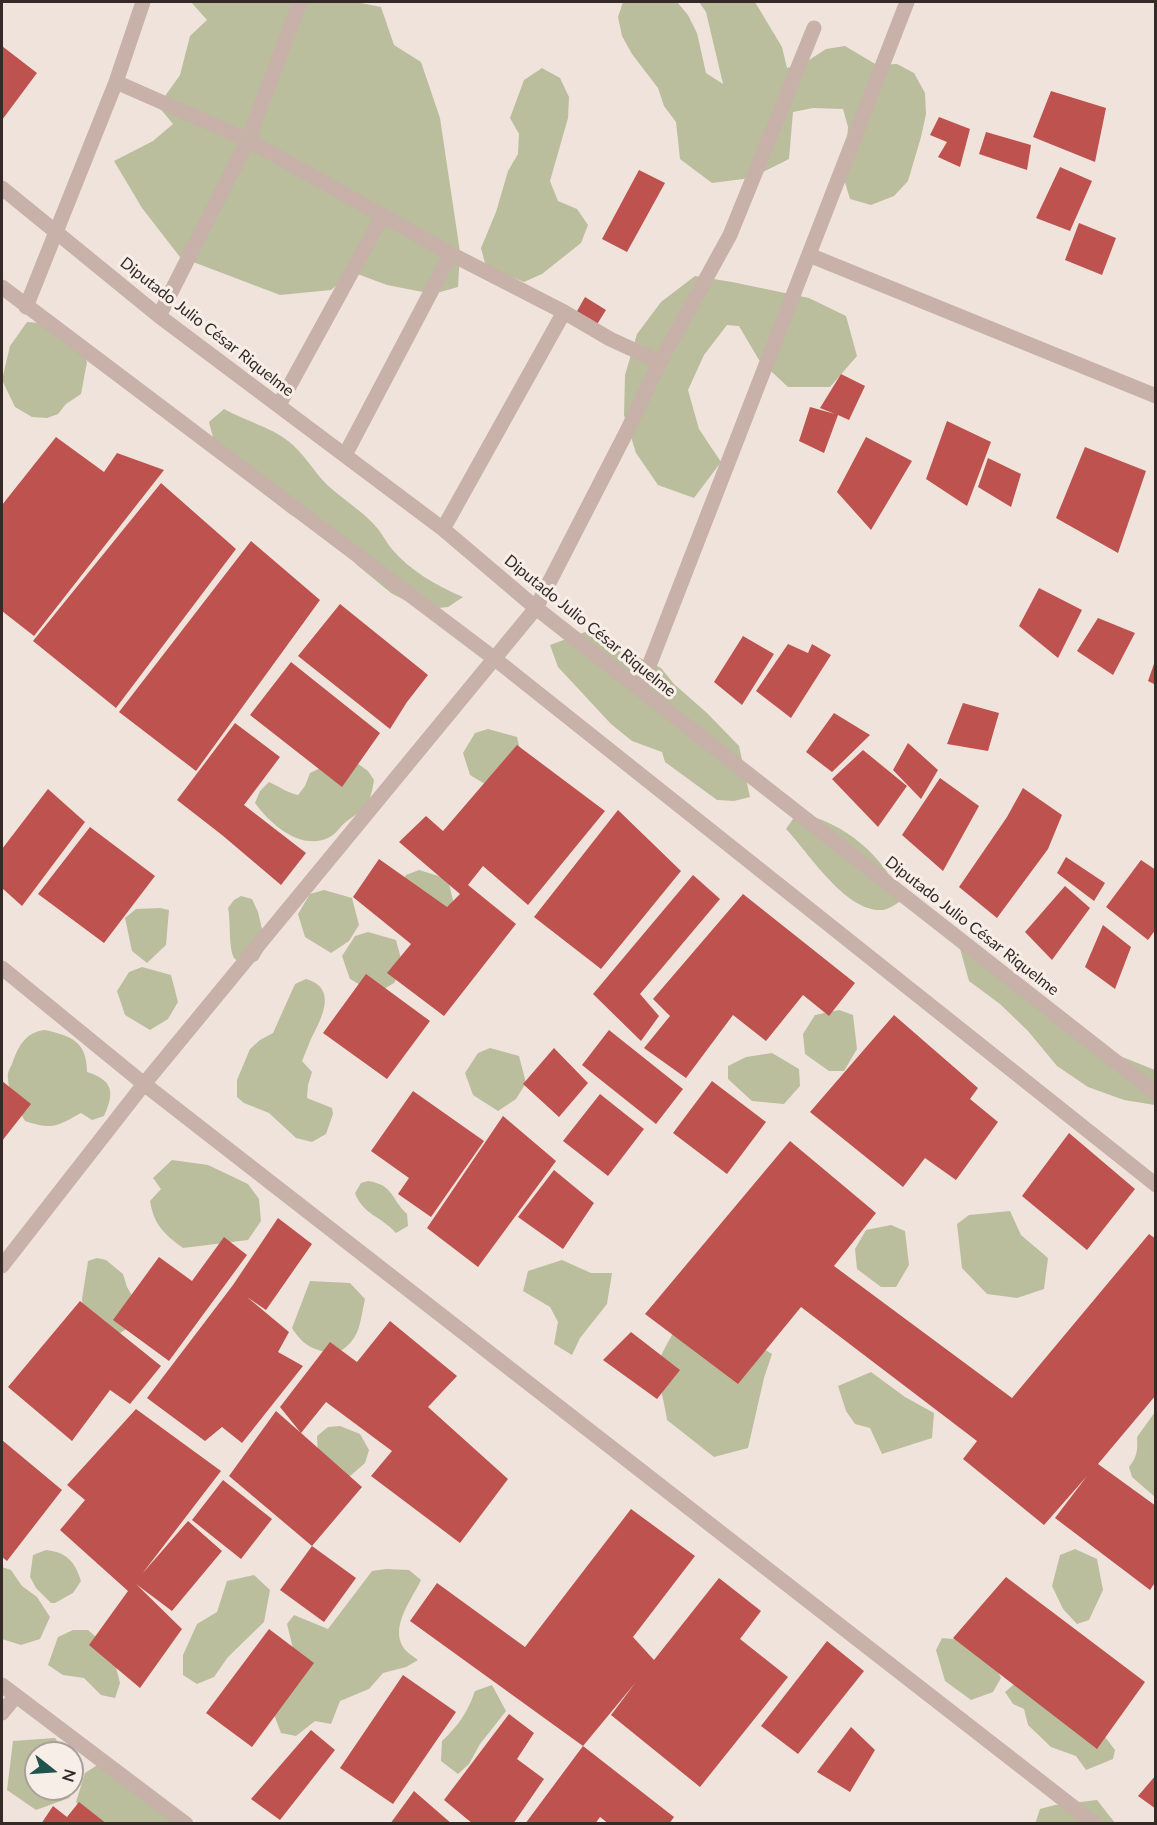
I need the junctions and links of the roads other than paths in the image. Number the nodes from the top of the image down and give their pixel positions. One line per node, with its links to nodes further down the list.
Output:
1 (143, 2): 5 (street)
2 (300, 2): 6 (street)
3 (907, 2): 11 (street)
4 (814, 28): 16 (street)
5 (116, 82): 6 (street); 9 (street)
6 (248, 140): 8 (street); 15 (street)
7 (2, 189): 9 (street, Diputado Julio César Riquelme)
8 (382, 217): 10 (street); 18 (street)
9 (56, 231): 13 (street); 15 (street, Diputado Julio César Riquelme)
10 (451, 254): 14 (street); 19 (street)
11 (809, 255): 17 (street); 23 (street)
12 (2, 287): 13 (street)
13 (26, 307): 22 (street)
14 (564, 312): 16 (street); 20 (street)
15 (159, 316): 18 (street, Diputado Julio César Riquelme)
16 (660, 362): 21 (street)
17 (1155, 396)
18 (279, 405): 19 (street, Diputado Julio César Riquelme)
19 (345, 455): 20 (street, Diputado Julio César Riquelme)
20 (443, 529): 21 (street, Diputado Julio César Riquelme)
21 (536, 608): 22 (street); 23 (street, Diputado Julio César Riquelme)
22 (495, 659): 25 (street); 27 (street)
23 (640, 688): 26 (street, Diputado Julio César Riquelme)
24 (2, 968): 25 (street)
25 (144, 1084): 28 (street); 33 (street)
26 (1155, 1093)
27 (1155, 1185)
28 (2, 1266)
29 (2, 1685): 30 (street)
30 (15, 1696): 31 (street); 32 (street)
31 (2, 1713)
32 (186, 1824)
33 (1095, 1824)

